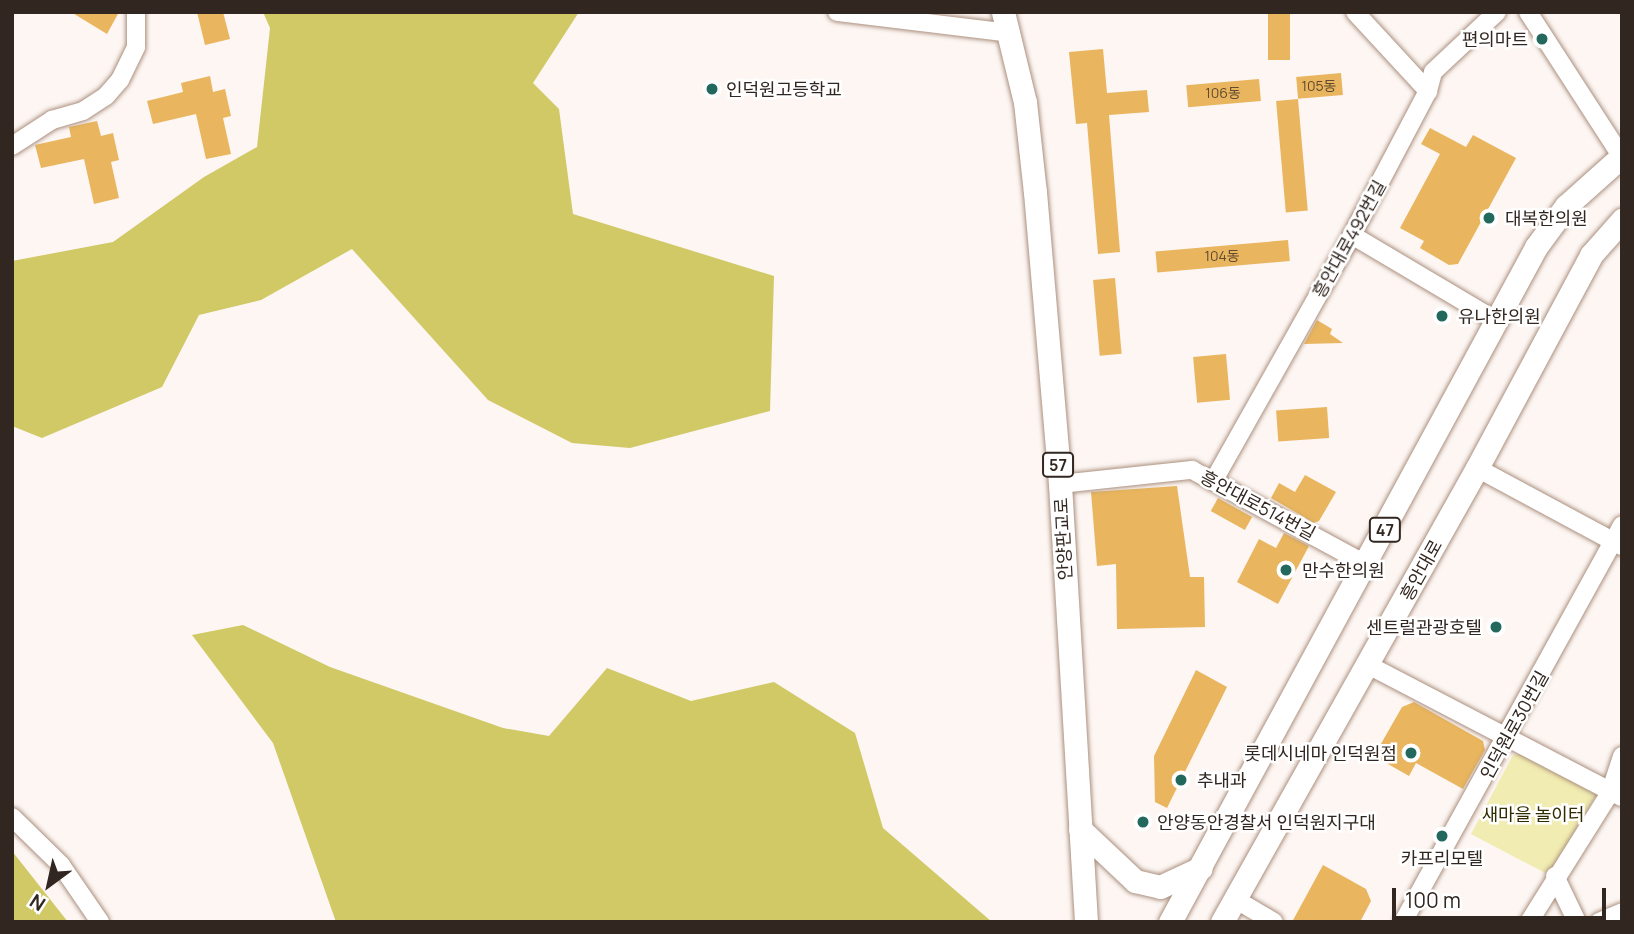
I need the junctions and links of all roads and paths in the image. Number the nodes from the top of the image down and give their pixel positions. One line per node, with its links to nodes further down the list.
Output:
1 (136, 12): 8 (street)
2 (837, 12): 6 (street, 안양판교로)
3 (1355, 12): 7 (street)
4 (1497, 12): 7 (street, 흥안대로492번길)
5 (1528, 12): 9 (street)
6 (1007, 22): 15 (main road, 안양판교로 / 57)
7 (1428, 91): 11 (street, 흥안대로492번길)
8 (12, 146)
9 (1621, 156): 12 (main road, 47)
10 (1622, 220): 13 (main road, 흥안대로)
11 (1352, 235): 12 (street); 14 (street, 흥안대로492번길)
12 (1497, 321): 17 (main road, 47)
13 (1478, 468): 16 (street); 18 (main road, 흥안대로)
14 (1214, 480): 15 (street, 흥안대로514번길); 17 (street, 흥안대로514번길)
15 (1060, 484): 23 (main road, 안양판교로 / 57)
16 (1619, 538): 19 (street, 인덕원로30번길)
17 (1367, 565): 24 (main road, 47)
18 (1368, 665): 19 (street); 26 (main road, 흥안대로)
19 (1508, 737): 21 (street); 33 (street, 인덕원로30번길)
20 (1622, 756): 21 (street)
21 (1616, 795): 25 (street)
22 (12, 817): 28 (street)
23 (1080, 829): 24 (main road); 29 (main road, 안양판교로 / 57)
24 (1201, 868): 30 (main road, 47)
25 (1555, 876): 34 (street); 35 (street)
26 (1235, 900): 31 (main road, 흥안대로); 32 (street)
27 (1622, 912): 36 (street)
28 (100, 922)
29 (1086, 922)
30 (1170, 922)
31 (1222, 922)
32 (1274, 922)
33 (1403, 922)
34 (1529, 922)
35 (1577, 922)
36 (1599, 922)

